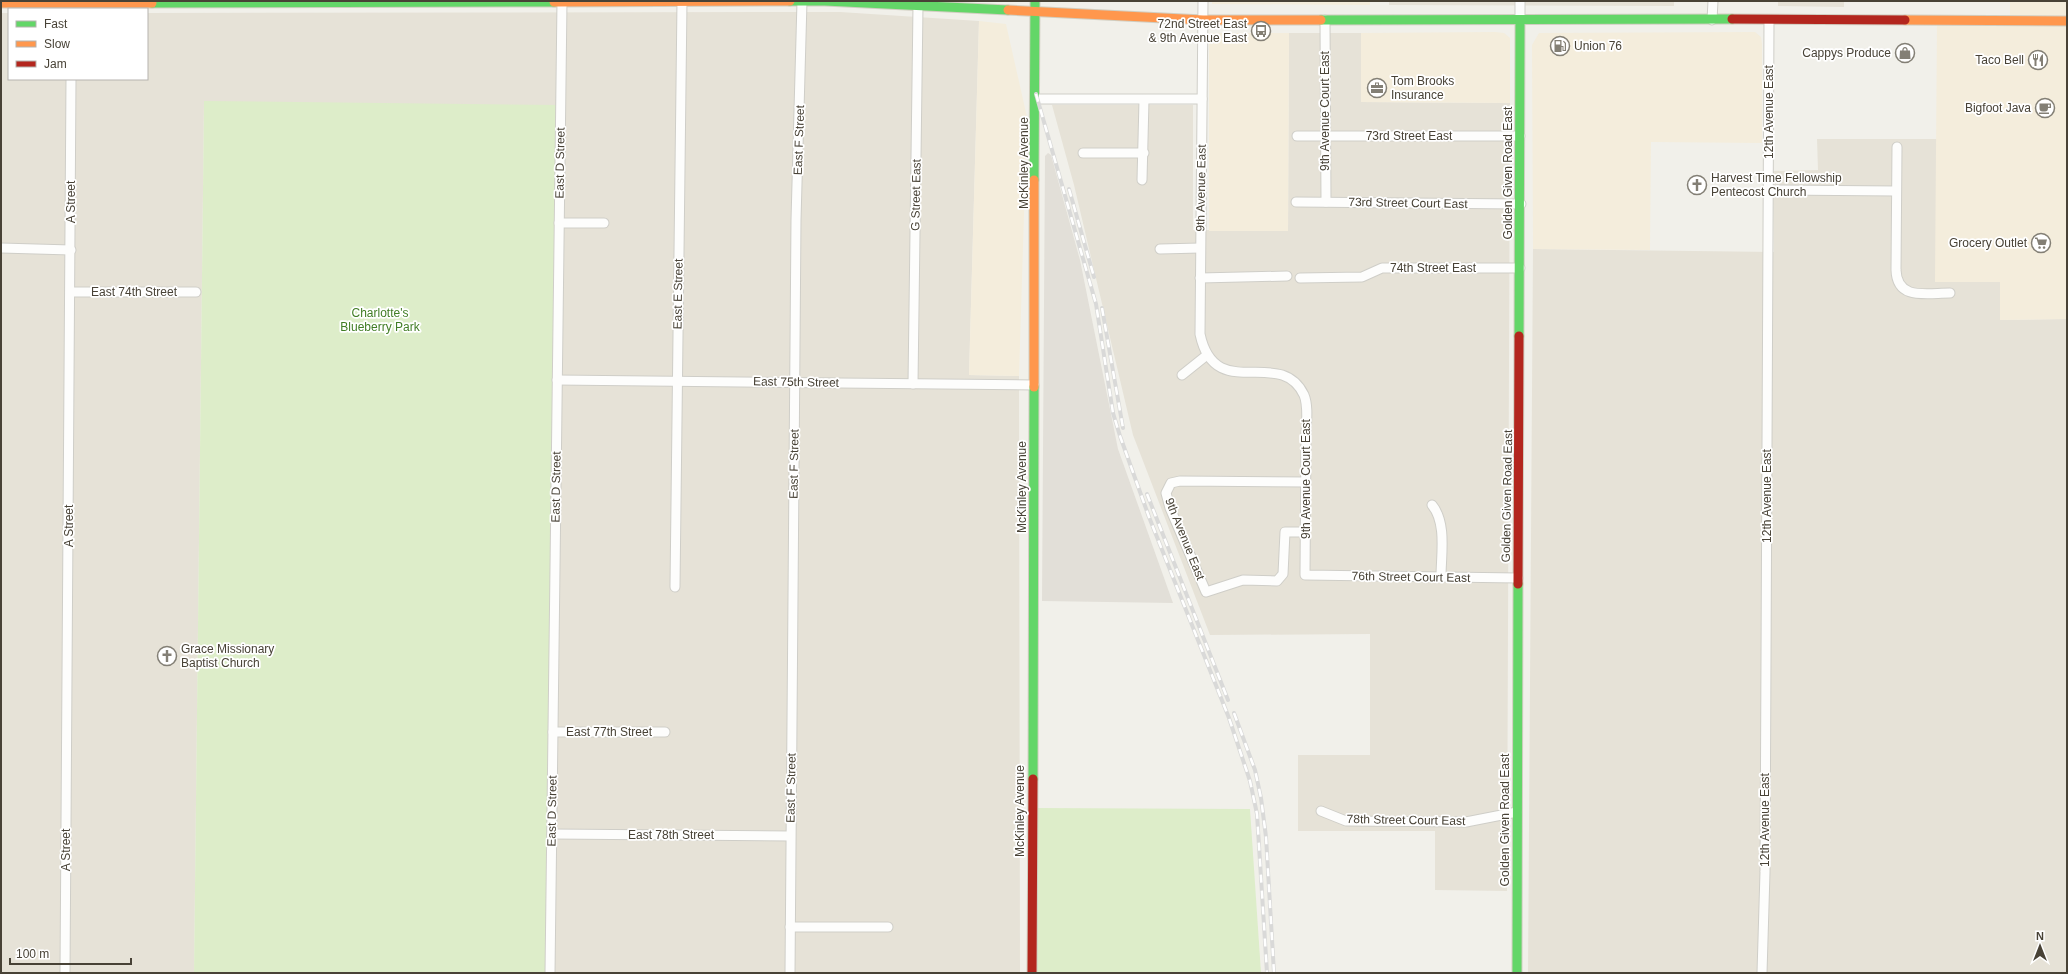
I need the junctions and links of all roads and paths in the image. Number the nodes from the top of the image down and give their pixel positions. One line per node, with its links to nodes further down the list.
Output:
1 (562, 1): 2 (main road); 10 (main road); 35 (street, East D Street)
2 (682, 1): 3 (main road); 51 (street, East E Street)
3 (723, 1): 4 (main road)
4 (802, 1): 11 (main road); 52 (street, East F Street)
5 (1036, 1): 12 (main road, McKinley Avenue)
6 (1203, 1): 13 (street, 9th Avenue East)
7 (1520, 1): 15 (street)
8 (1712, 1): 16 (street)
9 (1, 3): 10 (main road)
10 (71, 4)
11 (918, 6): 12 (main road); 53 (street, G Street East)
12 (1035, 13): 13 (main road); 20 (main road, McKinley Avenue)
13 (1203, 20): 14 (main road); 22 (street, 9th Avenue East)
14 (1325, 20): 15 (main road); 24 (street, 9th Avenue Court East)
15 (1520, 20): 16 (main road); 25 (main road, Golden Given Road East)
16 (1712, 20): 17 (main road)
17 (1769, 20): 18 (main road); 30 (street, 12th Avenue East)
18 (2067, 21)
19 (71, 80): 40 (street, A Street)
20 (1036, 98): 21 (street); 54 (main road, McKinley Avenue)
21 (1144, 100): 22 (street); 28 (street)
22 (1202, 100): 38 (street, 9th Avenue East)
23 (1297, 136): 24 (street, 73rd Street East)
24 (1326, 136): 25 (street, 73rd Street East); 33 (street, 9th Avenue Court East)
25 (1520, 136): 34 (main road, Golden Given Road East)
26 (1897, 147): 31 (street)
27 (1083, 153): 28 (street)
28 (1144, 153): 29 (street)
29 (1142, 180)
30 (1769, 190): 31 (street); 75 (street, 12th Avenue East)
31 (1896, 191): 47 (street)
32 (1296, 202): 33 (street, 73rd Street Court East)
33 (1326, 202): 34 (street, 73rd Street Court East)
34 (1521, 204): 41 (main road, Golden Given Road East)
35 (559, 223): 36 (street); 50 (street, East D Street)
36 (604, 223)
37 (1, 248): 40 (street)
38 (1200, 248): 39 (street); 43 (street, 9th Avenue East)
39 (1160, 249)
40 (71, 250): 45 (street, A Street)
41 (1520, 268): 44 (street, 74th Street East); 60 (main road, Golden Given Road East)
42 (1287, 276): 43 (street)
43 (1200, 278): 48 (street, 9th Avenue East)
44 (1300, 278)
45 (71, 292): 46 (street, East 74th Street); 70 (street, A Street)
46 (196, 292)
47 (1950, 293)
48 (1207, 355): 49 (street); 55 (street, 9th Avenue Court East)
49 (1182, 375)
50 (557, 380): 51 (street, East 75th Street); 62 (street, East D Street)
51 (676, 381): 52 (street, East 75th Street); 61 (street, East E Street)
52 (795, 382): 53 (street, East 75th Street); 67 (street, East F Street)
53 (913, 384): 54 (street, East 75th Street)
54 (1034, 385): 73 (main road, McKinley Avenue)
55 (1306, 482): 57 (street, 9th Avenue Court East); 57 (street, 9th Avenue East)
56 (1432, 505): 59 (street)
57 (1305, 532): 58 (street, 9th Avenue Court East)
58 (1304, 575): 59 (street, 76th Street Court East)
59 (1441, 577): 60 (street, 76th Street Court East)
60 (1518, 578): 65 (main road, Golden Given Road East)
61 (675, 587)
62 (553, 732): 63 (street, East 77th Street); 66 (street, East D Street)
63 (665, 732)
64 (1321, 811): 65 (street, 78th Street Court East)
65 (1517, 812): 74 (main road, Golden Given Road East)
66 (552, 834): 67 (street, East 78th Street); 71 (street, East D Street)
67 (790, 836): 68 (street, East F Street)
68 (790, 927): 69 (street); 72 (street, East F Street)
69 (888, 927)
70 (65, 973)
71 (550, 973)
72 (790, 973)
73 (1032, 973)
74 (1517, 973)
75 (1762, 973)

